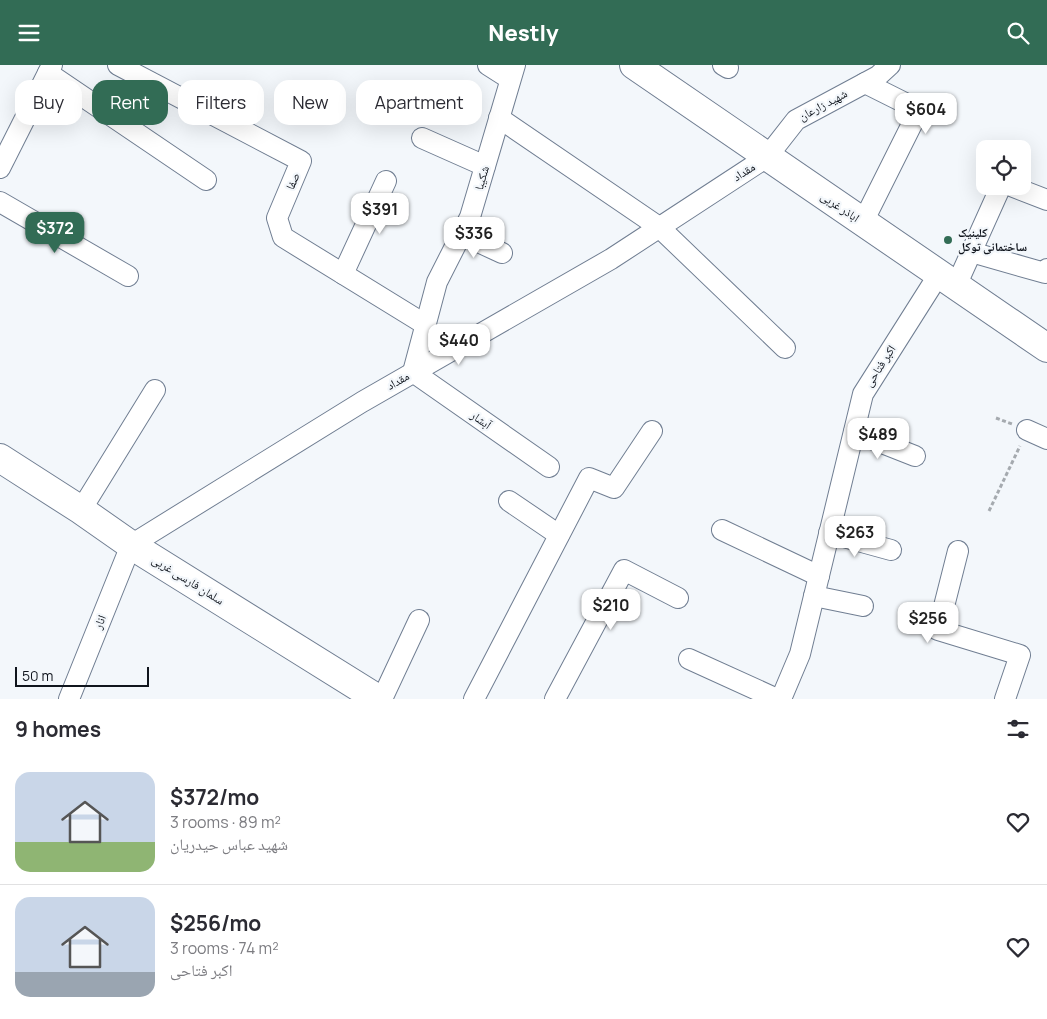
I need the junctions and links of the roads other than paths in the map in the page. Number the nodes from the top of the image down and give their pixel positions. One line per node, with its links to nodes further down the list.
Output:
1 (118, 65): 26 (street, صفا)
2 (488, 65): 6 (street)
3 (887, 66): 7 (street, شهید زارعان)
4 (645, 68): 11 (main road, اباذر غربی)
5 (50, 69): 10 (street); 14 (street)
6 (513, 72): 8 (street, شکیبا)
7 (865, 83): 11 (street, شهید زارعان); 20 (street)
8 (499, 118): 12 (street, شکیبا); 21 (street)
9 (422, 138): 12 (street)
10 (5, 144): 13 (street)
11 (768, 157): 20 (main road, اباذر غربی); 21 (street, مقداد)
12 (485, 166): 22 (street, شکیبا)
13 (0, 168)
14 (206, 180)
15 (386, 181): 26 (street)
16 (1031, 194): 18 (street)
17 (997, 195): 23 (street, اکبر فتاحی)
18 (1047, 200)
19 (0, 202): 27 (street)
20 (863, 222): 28 (main road, اباذر غربی)
21 (659, 227): 31 (street); 32 (street, مقداد)
22 (461, 234): 24 (street); 29 (street, شکیبا)
23 (971, 252): 25 (street); 28 (street, اکبر فتاحی)
24 (502, 253)
25 (1047, 269)
26 (343, 273): 29 (street, صفا)
27 (128, 276)
28 (948, 280): 30 (main road, اباذر غربی); 36 (street, اکبر فتاحی)
29 (426, 325): 32 (street, شکیبا)
30 (1047, 348)
31 (785, 349)
32 (413, 372): 40 (street, آبشار); 46 (street, مقداد)
33 (155, 390): 42 (street)
34 (1027, 430): 37 (street)
35 (652, 431): 45 (street)
36 (854, 432): 38 (street); 44 (street, اکبر فتاحی)
37 (1047, 439)
38 (915, 456)
39 (0, 458): 42 (main road, سلمان فارسی غربی)
40 (549, 467)
41 (509, 501): 45 (street)
42 (81, 509): 46 (main road, سلمان فارسی غربی)
43 (722, 530): 49 (street)
44 (829, 533): 47 (street); 49 (street, اکبر فتاحی)
45 (559, 535): 58 (street)
46 (131, 545): 55 (street, انار); 56 (main road, سلمان فارسی غربی)
47 (891, 550)
48 (958, 551): 62 (street)
49 (818, 577): 50 (street, اکبر فتاحی)
50 (814, 596): 52 (street); 61 (street, اکبر فتاحی)
51 (678, 598): 59 (street)
52 (863, 606)
53 (419, 620): 57 (street)
54 (690, 659): 60 (street)
55 (69, 699)
56 (378, 699)
57 (382, 699)
58 (474, 699)
59 (555, 699)
60 (777, 699)
61 (781, 699)
62 (1005, 699)

